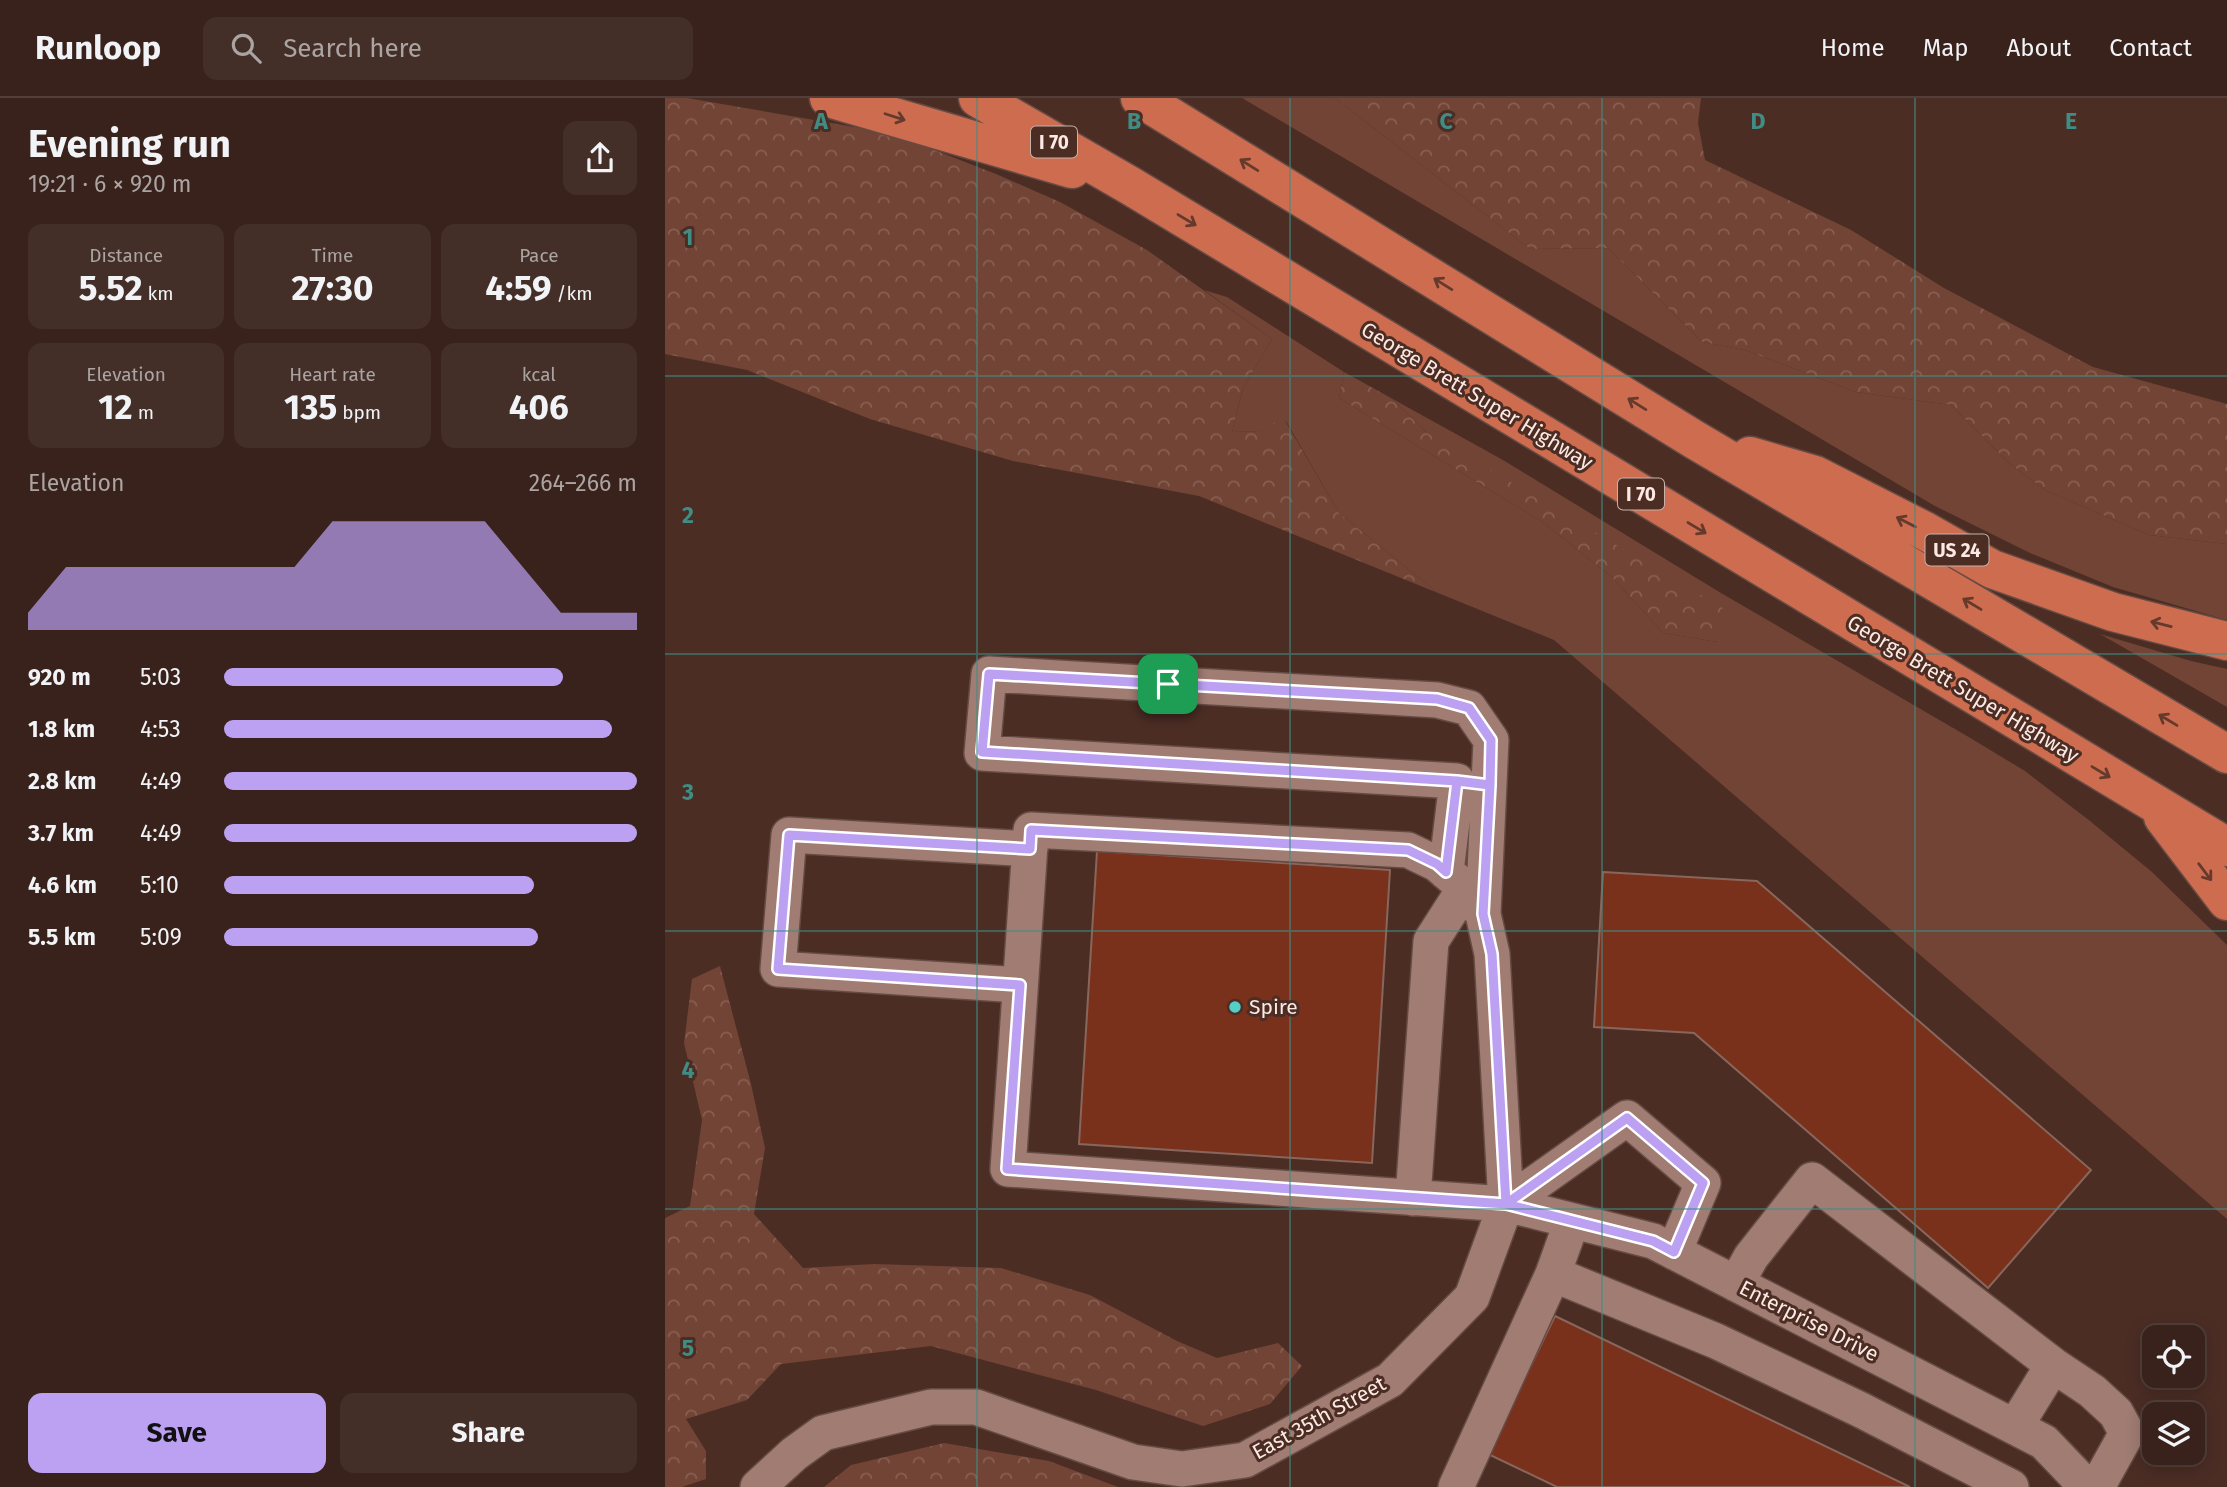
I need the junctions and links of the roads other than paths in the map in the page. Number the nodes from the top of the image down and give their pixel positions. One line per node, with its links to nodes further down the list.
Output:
1 (829, 98): 4 (highway, one-way to 4)
2 (978, 98): 4 (highway, George Brett Super Highway / I 70)
3 (1140, 98): 5 (highway, one-way to 3)
4 (1129, 185): 9 (highway, George Brett Super Highway / I 70, one-way to 9)
5 (1695, 440): 6 (highway, US 24, one-way to 5); 7 (highway, one-way to 5)
6 (2227, 641)
7 (2227, 754)
8 (1473, 783): 8 (street); 12 (street); 12 (street)
9 (2153, 804): 10 (highway, George Brett Super Highway / I 70); 13 (highway, one-way to 13)
10 (2227, 847)
11 (1030, 849): 12 (street); 14 (street); 14 (street)
12 (1465, 891): 15 (street); 16 (street, East 35th Street)
13 (2227, 901)
14 (1020, 985): 15 (street, Enterprise Drive)
15 (1413, 1198): 16 (street, Enterprise Drive)
16 (1506, 1204): 17 (street, Enterprise Drive); 18 (street); 23 (street, East 35th Street)
17 (1572, 1221): 18 (street, Enterprise Drive); 19 (street)
18 (1674, 1252): 20 (street, Enterprise Drive)
19 (1553, 1275): 24 (street); 25 (street)
20 (1736, 1284): 21 (street); 22 (street, Enterprise Drive)
21 (2053, 1365): 22 (street); 27 (street)
22 (2015, 1427): 26 (street, Enterprise Drive)
23 (758, 1487)
24 (1456, 1487)
25 (2011, 1487)
26 (2087, 1487)
27 (2097, 1487)

